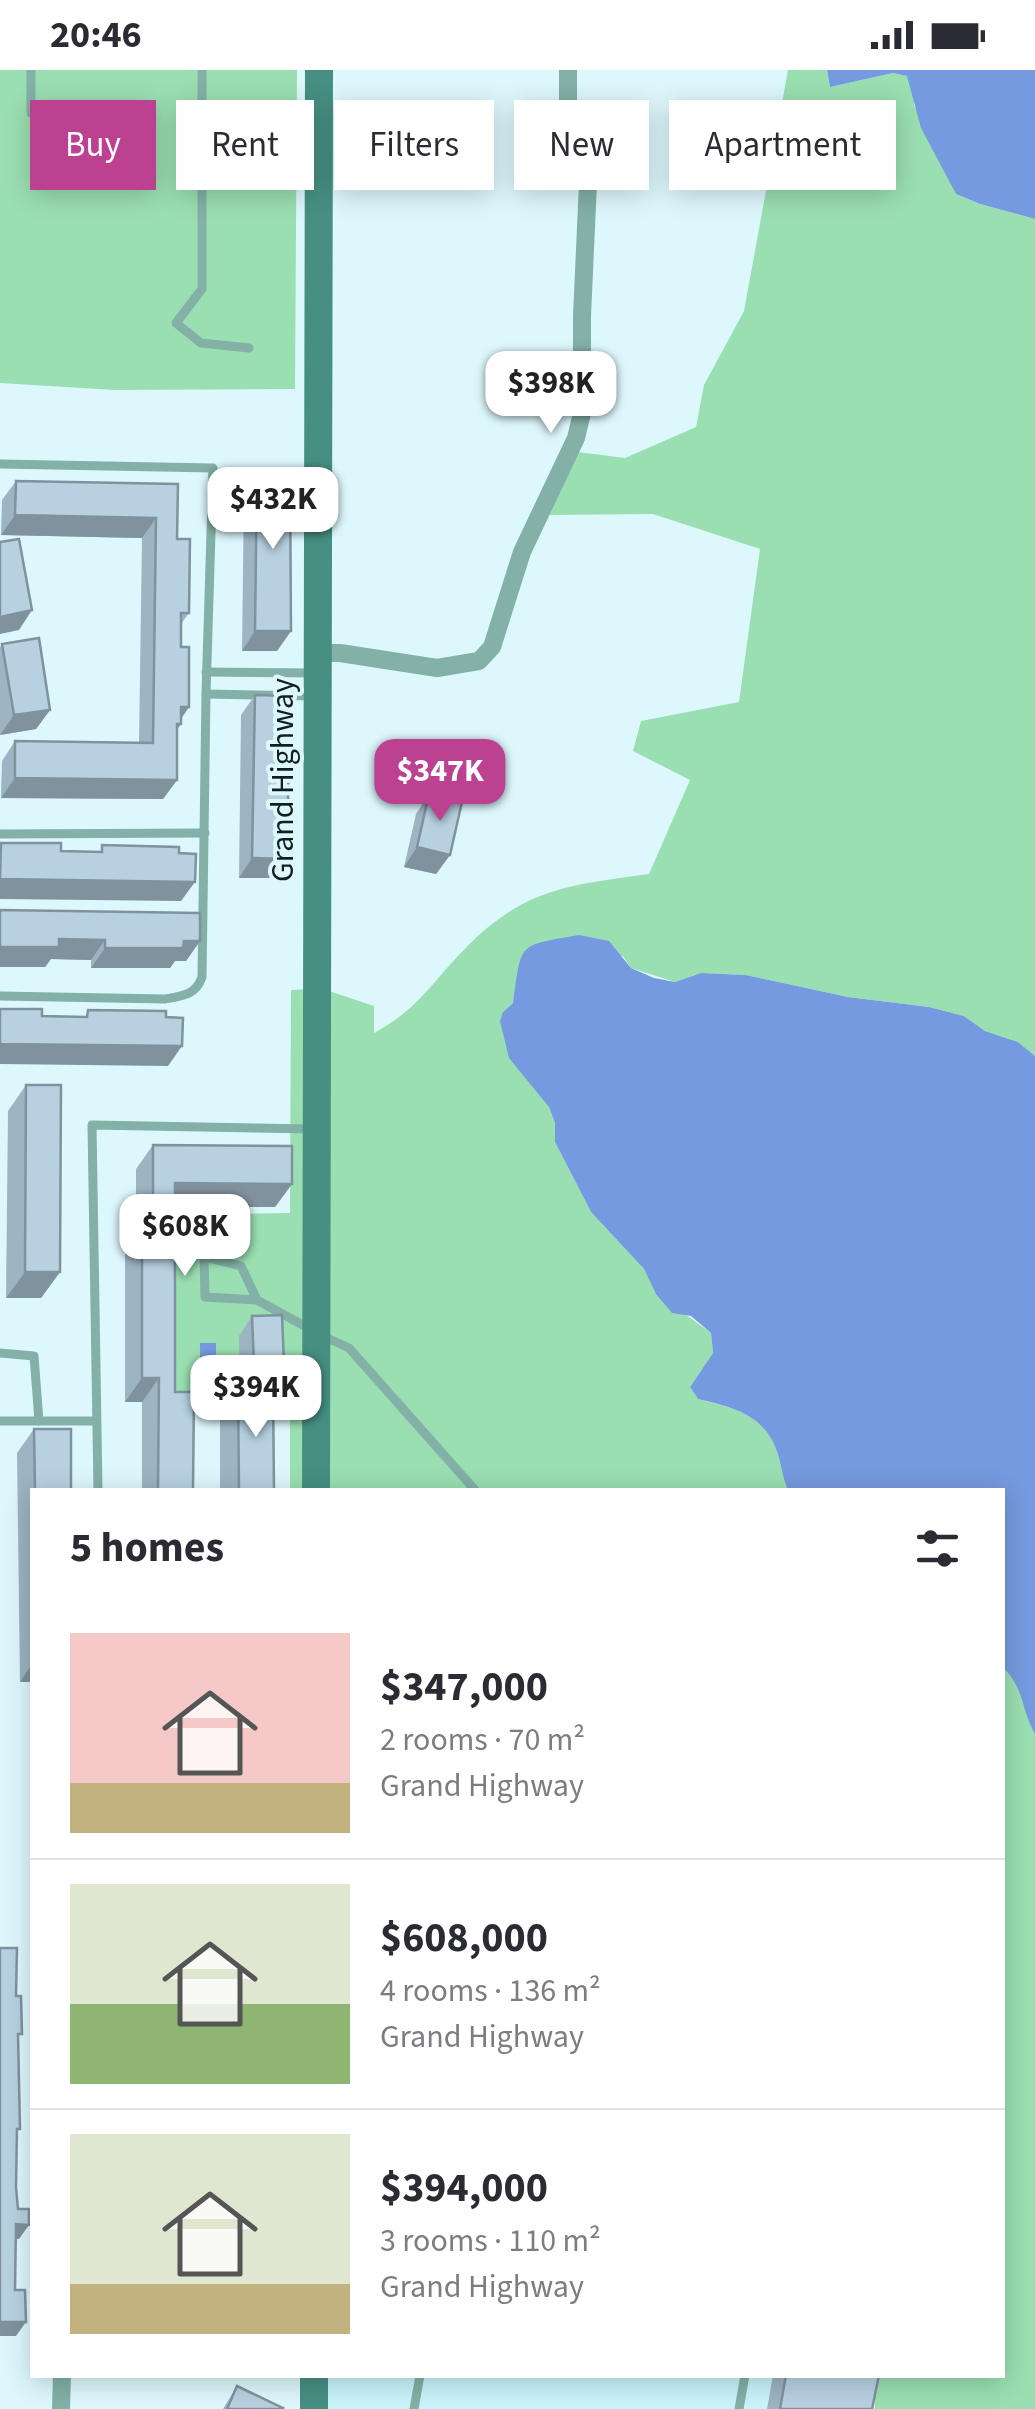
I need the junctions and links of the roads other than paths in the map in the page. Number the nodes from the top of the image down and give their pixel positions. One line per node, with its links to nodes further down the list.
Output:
1 (31, 70): 5 (lane)
2 (202, 70): 6 (lane)
3 (319, 70): 9 (street, Grand Highway)
4 (568, 70): 9 (street)
5 (31, 100)
6 (249, 348)
7 (0, 464): 8 (lane)
8 (206, 672): 9 (lane); 10 (lane)
9 (318, 674): 10 (lane); 14 (street, Grand Highway)
10 (206, 694): 11 (lane)
11 (204, 833): 12 (lane); 13 (lane)
12 (0, 834)
13 (0, 996)
14 (317, 1129): 16 (street, Grand Highway); 19 (lane)
15 (257, 1300): 15 (lane); 16 (lane)
16 (316, 1332): 22 (street, Grand Highway); 23 (lane)
17 (0, 1353): 18 (lane)
18 (39, 1421): 19 (lane); 20 (lane)
19 (96, 1421): 21 (lane)
20 (0, 1422)
21 (98, 1488)
22 (316, 1488)
23 (473, 1488)
24 (62, 2378): 28 (street)
25 (314, 2378): 29 (street)
26 (419, 2378): 30 (lane)
27 (744, 2378): 31 (lane)
28 (61, 2409)
29 (314, 2409)
30 (414, 2409)
31 (739, 2409)

